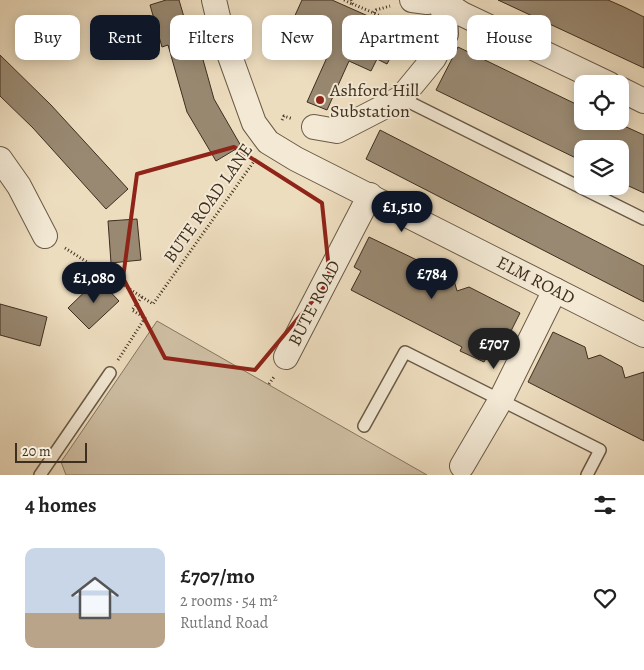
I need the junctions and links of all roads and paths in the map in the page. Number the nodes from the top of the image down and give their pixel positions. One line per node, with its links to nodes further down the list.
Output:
1 (214, 0): 12 (street)
2 (344, 0): 5 (path)
3 (412, 0): 4 (street)
4 (439, 0): 7 (street); 9 (street)
5 (352, 2): 6 (path)
6 (379, 15)
7 (589, 75)
8 (629, 93): 10 (street)
9 (401, 98): 11 (street); 15 (lane)
10 (644, 100)
11 (314, 128)
12 (268, 142): 14 (street, ELM ROAD); 18 (path, BUTE ROAD LANE)
13 (0, 159): 16 (street)
14 (370, 194): 17 (street, ELM ROAD); 20 (street, BUTE ROAD)
15 (644, 219)
16 (45, 236): 18 (path)
17 (555, 290): 19 (street, ELM ROAD); 22 (street)
18 (142, 297): 21 (path)
19 (644, 335)
20 (286, 357)
21 (110, 373): 25 (lane)
22 (500, 401): 23 (lane); 24 (street); 26 (lane)
23 (364, 426)
24 (462, 466)
25 (40, 475)
26 (587, 475)

